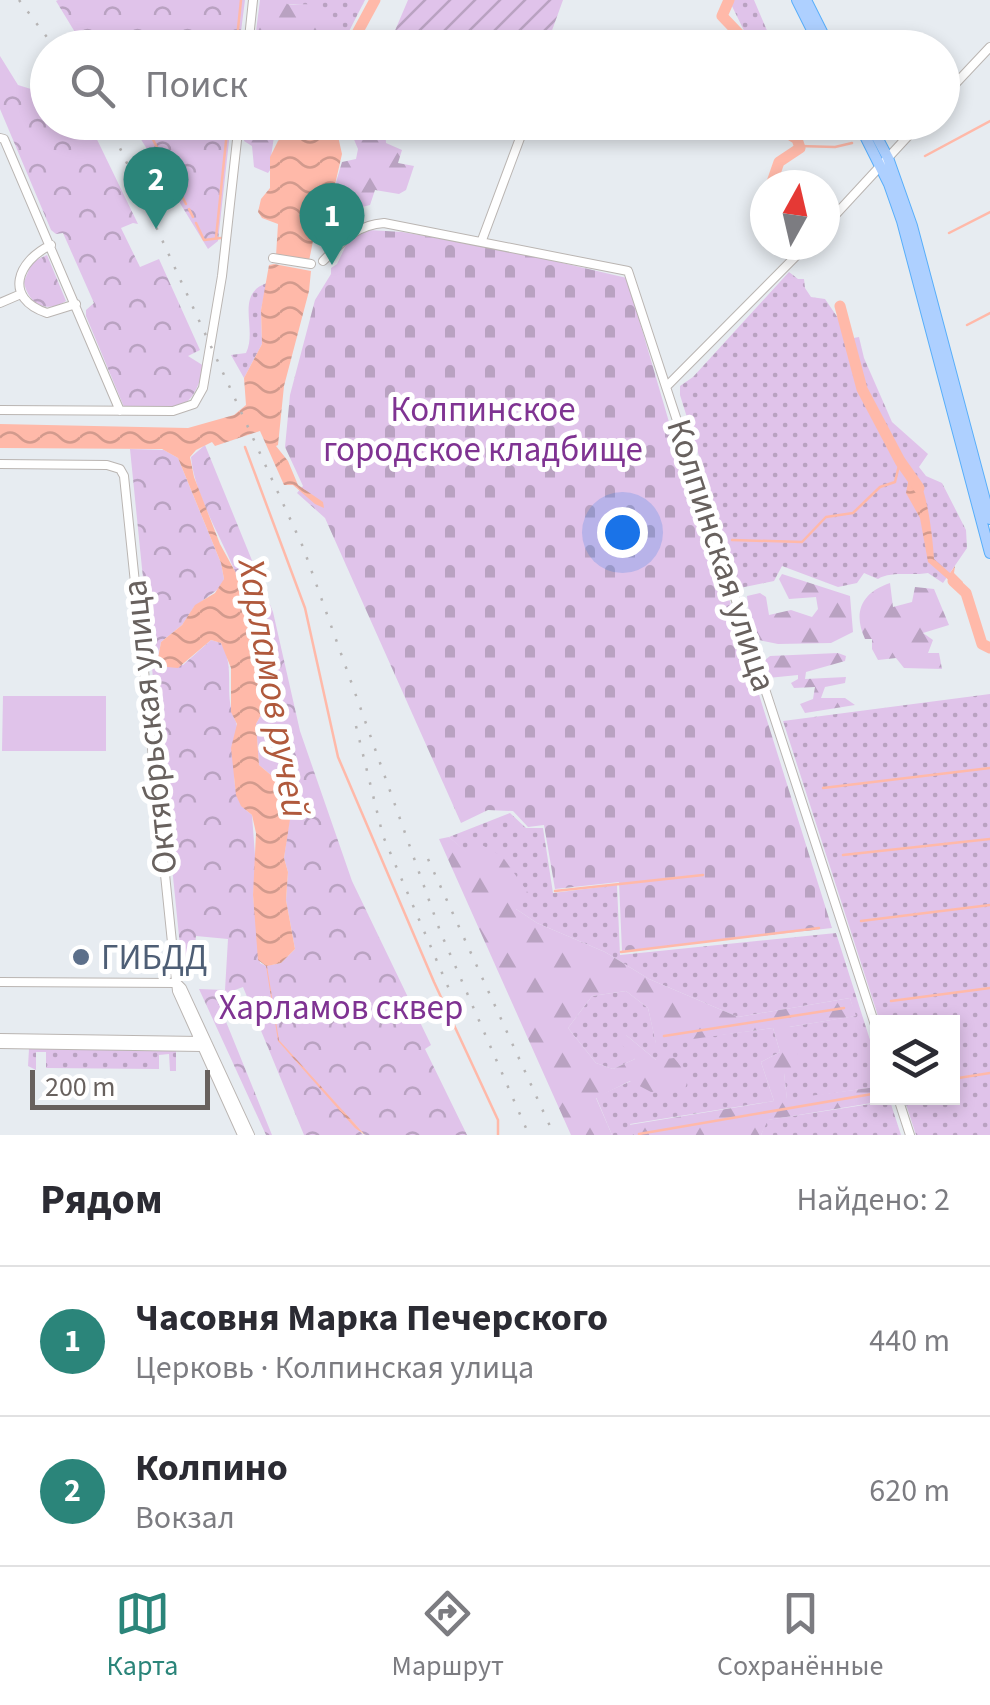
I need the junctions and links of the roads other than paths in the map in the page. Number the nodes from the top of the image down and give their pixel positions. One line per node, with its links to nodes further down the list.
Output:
1 (253, 0): 4 (street)
2 (797, 0): 5 (main road)
3 (806, 0): 6 (main road)
4 (250, 30)
5 (811, 30)
6 (821, 30)
7 (990, 47): 8 (street)
8 (960, 79)
9 (2, 138): 18 (street)
10 (237, 140): 28 (street)
11 (519, 140): 17 (street)
12 (870, 140): 15 (main road)
13 (876, 140): 15 (main road)
14 (904, 140): 15 (street)
15 (884, 162): 16 (street); 30 (main road); 31 (main road)
16 (840, 210)
17 (482, 240): 21 (street, Колпинская улица); 26 (street, Колпинская улица)
18 (51, 245): 23 (street); 25 (street)
19 (273, 258): 22 (street)
20 (792, 260): 26 (street)
21 (324, 261)
22 (311, 264)
23 (22, 294): 24 (street); 25 (street)
24 (0, 303)
25 (76, 304): 28 (street)
26 (667, 386): 34 (street, Колпинская улица)
27 (0, 410): 28 (street)
28 (120, 411)
29 (0, 464): 33 (street, Октябрьская улица)
30 (990, 520)
31 (990, 552)
32 (0, 982): 33 (street)
33 (177, 983): 36 (street, Октябрьская улица)
34 (872, 1015)
35 (0, 1041): 36 (street)
36 (203, 1043): 38 (street, Октябрьская улица); 39 (street, Октябрьская улица)
37 (900, 1105): 40 (street)
38 (242, 1135)
39 (250, 1135)
40 (910, 1135)

